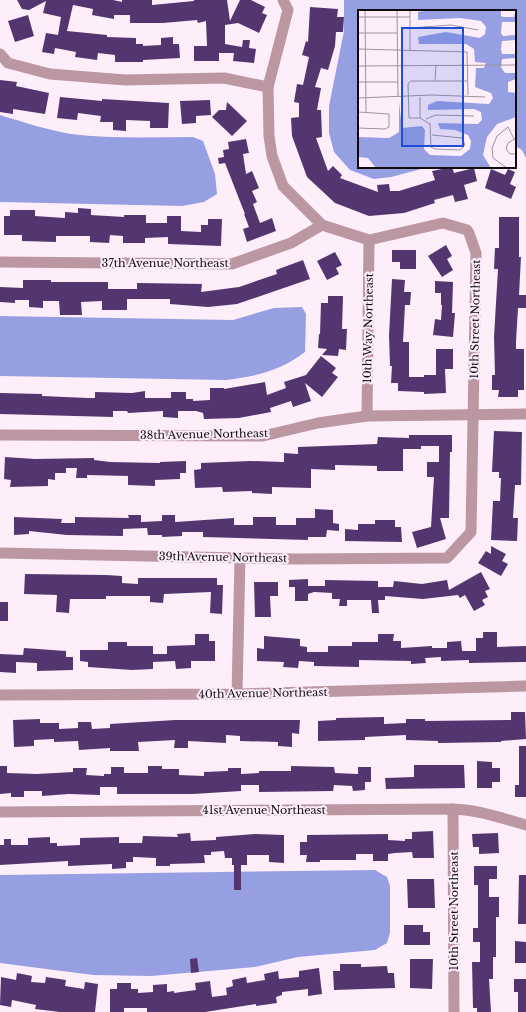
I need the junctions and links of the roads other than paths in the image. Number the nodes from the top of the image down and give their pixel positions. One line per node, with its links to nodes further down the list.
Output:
1 (283, 0): 3 (street)
2 (0, 54): 3 (street)
3 (268, 87): 4 (street)
4 (322, 224): 5 (street); 6 (street, 37th Avenue Northeast)
5 (369, 240): 7 (street, 10th Street Northeast); 9 (street, 10th Way Northeast)
6 (0, 262)
7 (474, 414): 8 (street, 38th Avenue Northeast); 9 (street, 38th Avenue Northeast); 13 (street, 10th Street Northeast)
8 (526, 414)
9 (367, 416): 10 (street, 38th Avenue Northeast)
10 (0, 435)
11 (0, 553): 12 (street, 39th Avenue Northeast)
12 (240, 557): 13 (street, 39th Avenue Northeast); 15 (street)
13 (447, 558)
14 (526, 686): 15 (street, 40th Avenue Northeast)
15 (237, 694): 16 (street, 40th Avenue Northeast)
16 (0, 695)
17 (453, 809): 18 (street, 41st Avenue Northeast); 19 (street, 41st Avenue Northeast); 20 (street, 10th Street Northeast)
18 (0, 812)
19 (526, 825)
20 (454, 1012)

